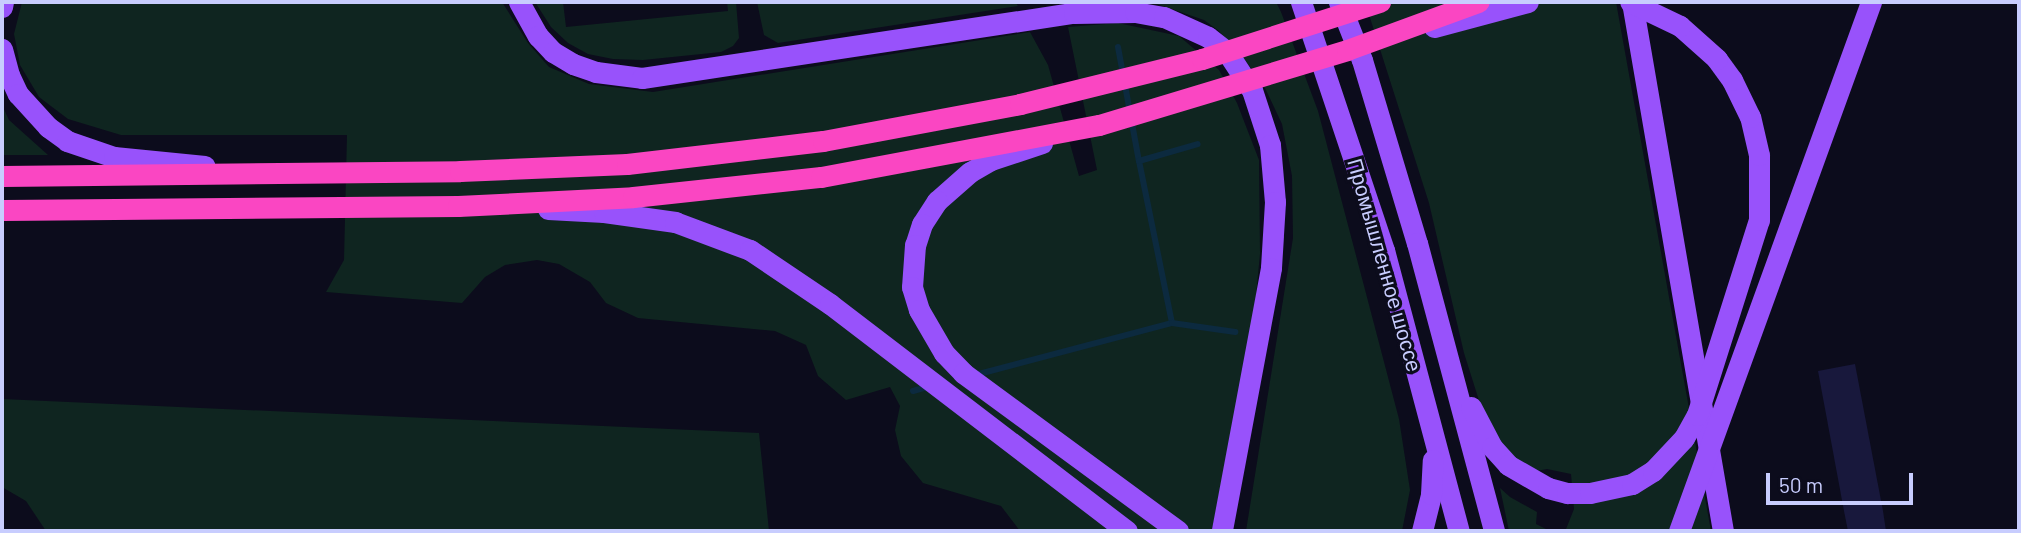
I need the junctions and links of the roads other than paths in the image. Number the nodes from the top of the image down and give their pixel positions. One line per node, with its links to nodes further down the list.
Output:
1 (3, 2): 11 (main road)
2 (519, 2): 23 (main road)
3 (1339, 2): 13 (main road, Промышленное шоссе)
4 (1351, 2): 13 (main road)
5 (1380, 2): 15 (highway, bridge)
6 (1478, 2): 13 (highway, bridge)
7 (1528, 2): 13 (main road, bridge)
8 (1631, 2): 19 (main road, bridge); 28 (main road)
9 (1871, 2): 27 (main road, bridge)
10 (1302, 6): 20 (main road, Промышленное шоссе)
11 (2, 7)
12 (2, 49): 15 (main road)
13 (1354, 55): 14 (highway, bridge); 19 (main road, Промышленное шоссе)
14 (1099, 125): 17 (highway); 22 (main road)
15 (305, 173): 16 (highway)
16 (2, 176)
17 (458, 205): 18 (highway); 21 (main road)
18 (2, 210)
19 (1448, 354): 26 (main road, Промышленное шоссе)
20 (1431, 426): 24 (main road); 25 (main road, Промышленное шоссе)
21 (1127, 531)
22 (1178, 531)
23 (1222, 531)
24 (1422, 531)
25 (1459, 531)
26 (1494, 531)
27 (1679, 531)
28 (1723, 531)

